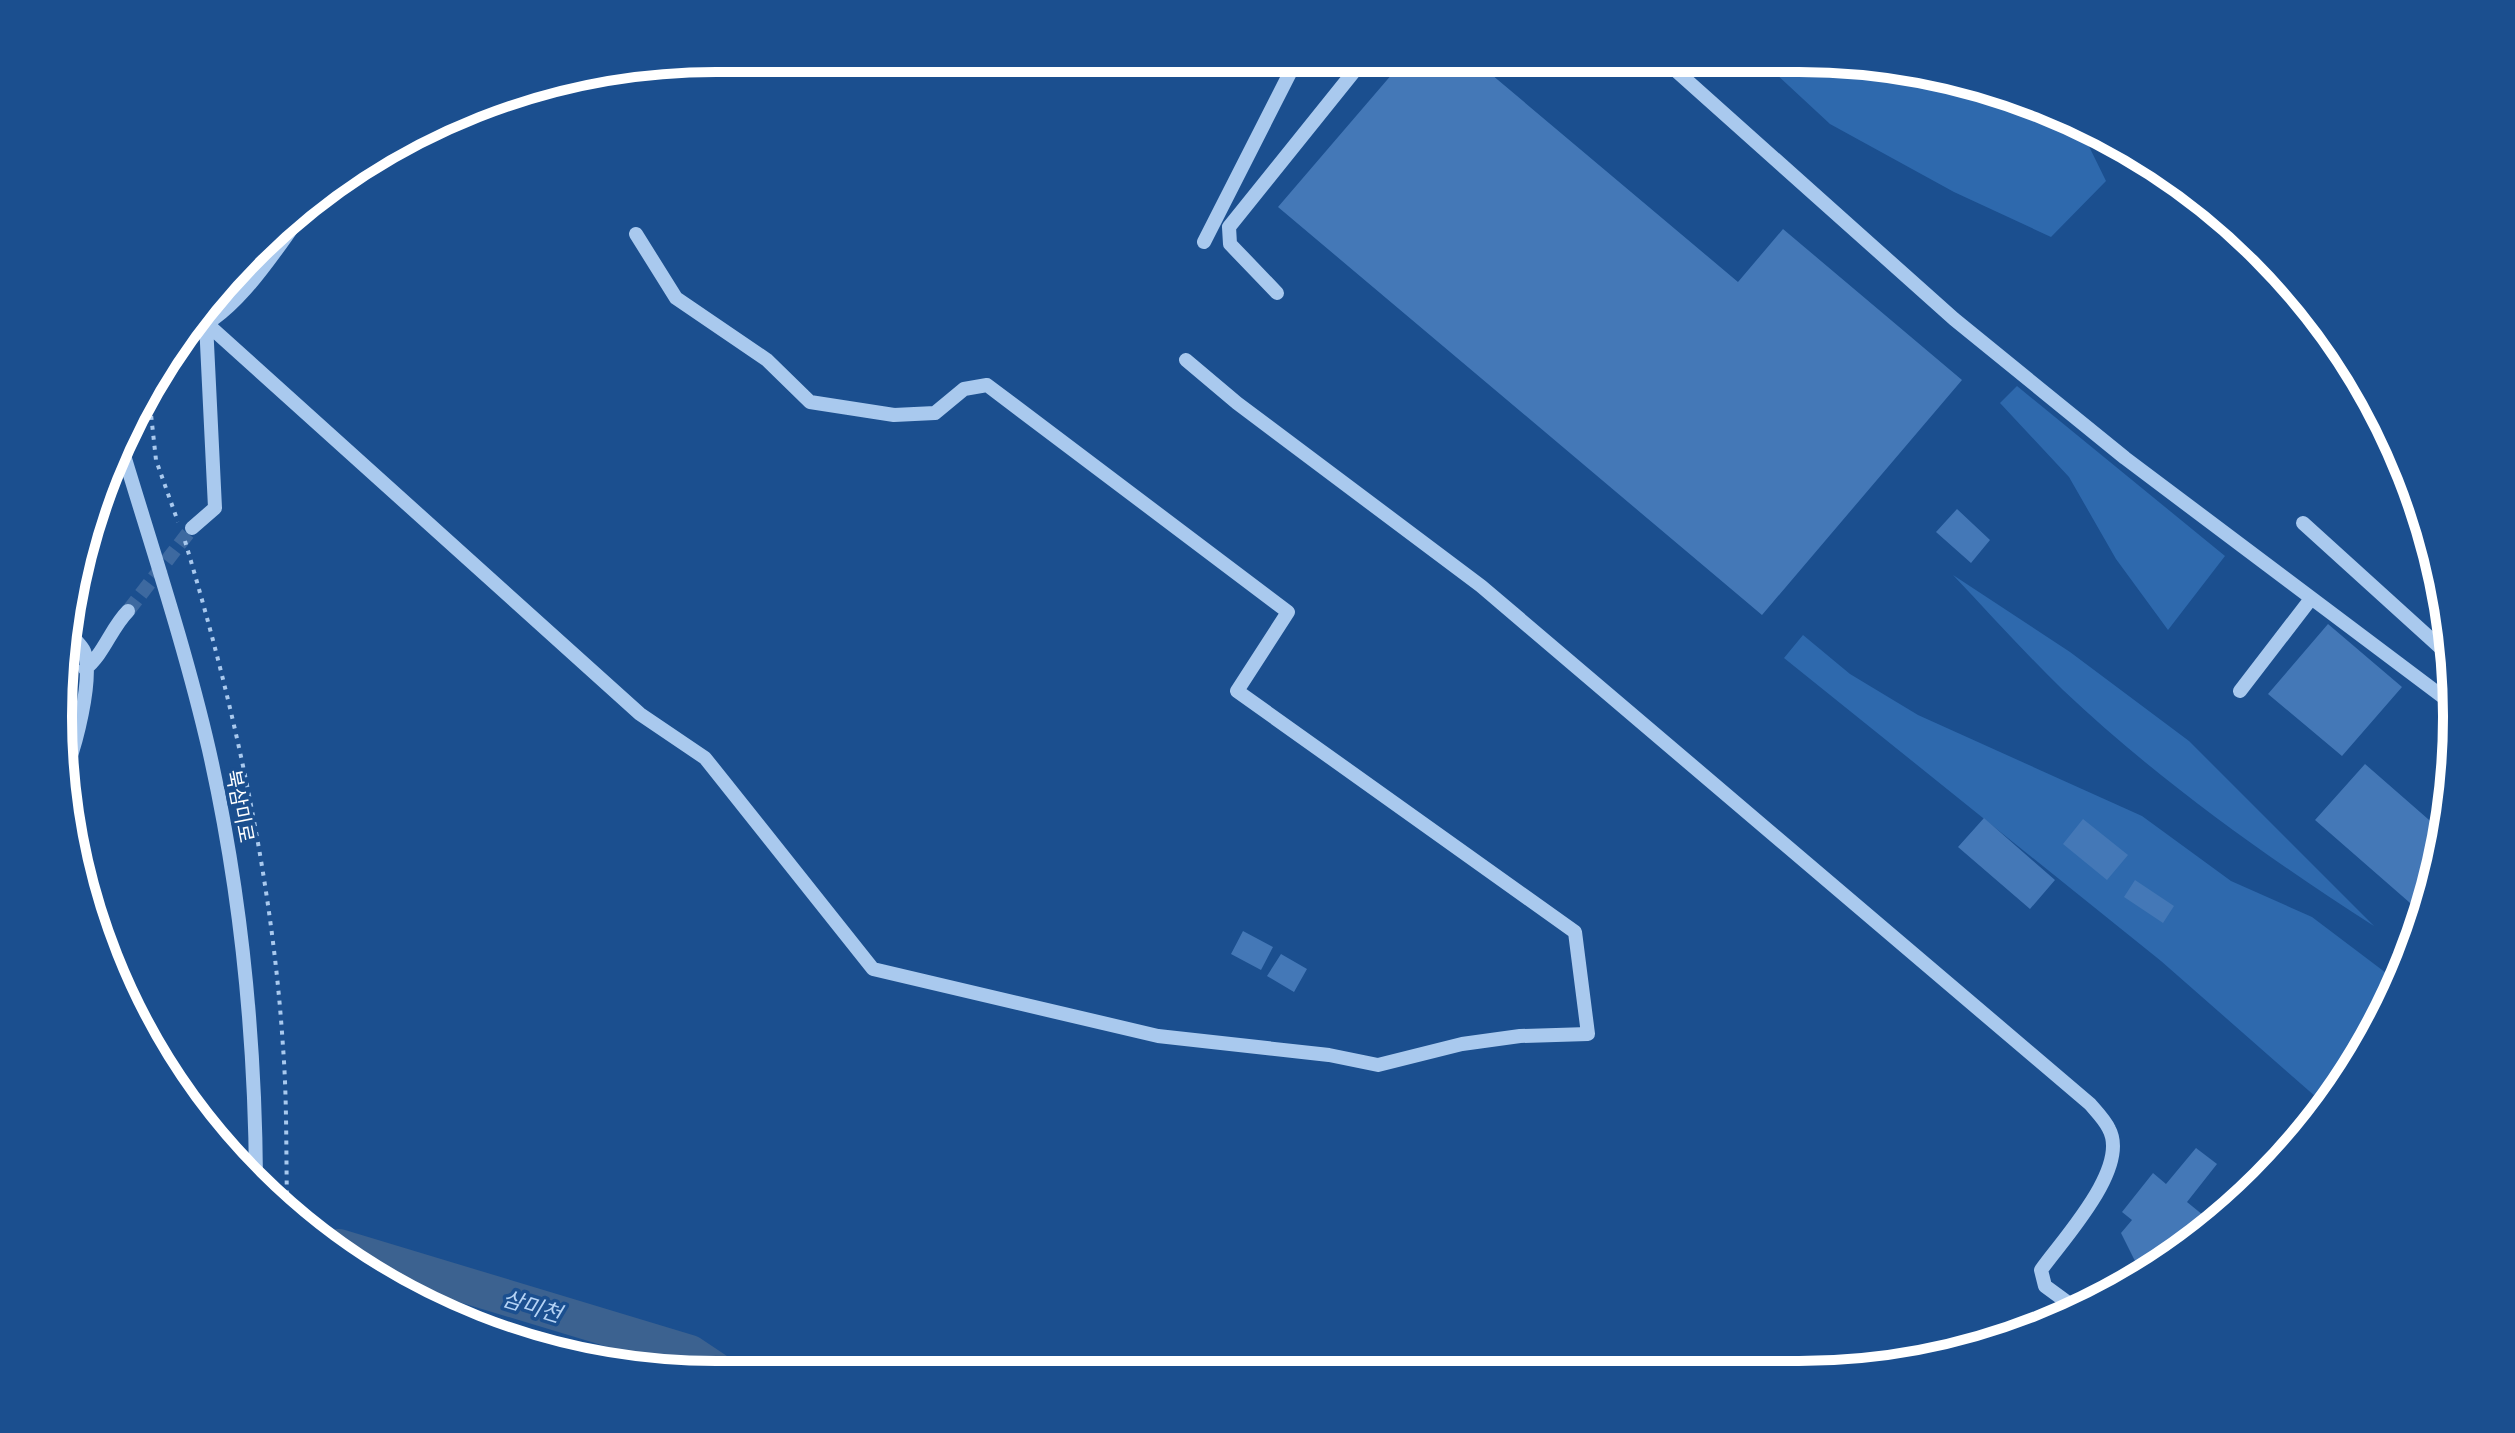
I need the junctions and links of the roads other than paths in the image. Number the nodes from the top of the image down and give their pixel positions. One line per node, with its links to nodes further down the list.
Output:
1 (1290, 72): 5 (street)
2 (1354, 72): 7 (street)
3 (1678, 72): 13 (street)
4 (636, 234): 8 (street)
5 (1204, 242)
6 (281, 243): 8 (street)
7 (1277, 293)
8 (206, 323): 12 (street)
9 (1186, 360): 22 (street)
10 (125, 460): 21 (street, 북삼미로)
11 (2303, 523): 16 (street)
12 (192, 528)
13 (2310, 600): 18 (street); 19 (street)
14 (128, 611): 17 (street)
15 (77, 642): 17 (street)
16 (2439, 646)
17 (85, 669): 20 (street)
18 (2240, 691)
19 (2443, 697)
20 (73, 740)
21 (256, 1166)
22 (2067, 1302)

